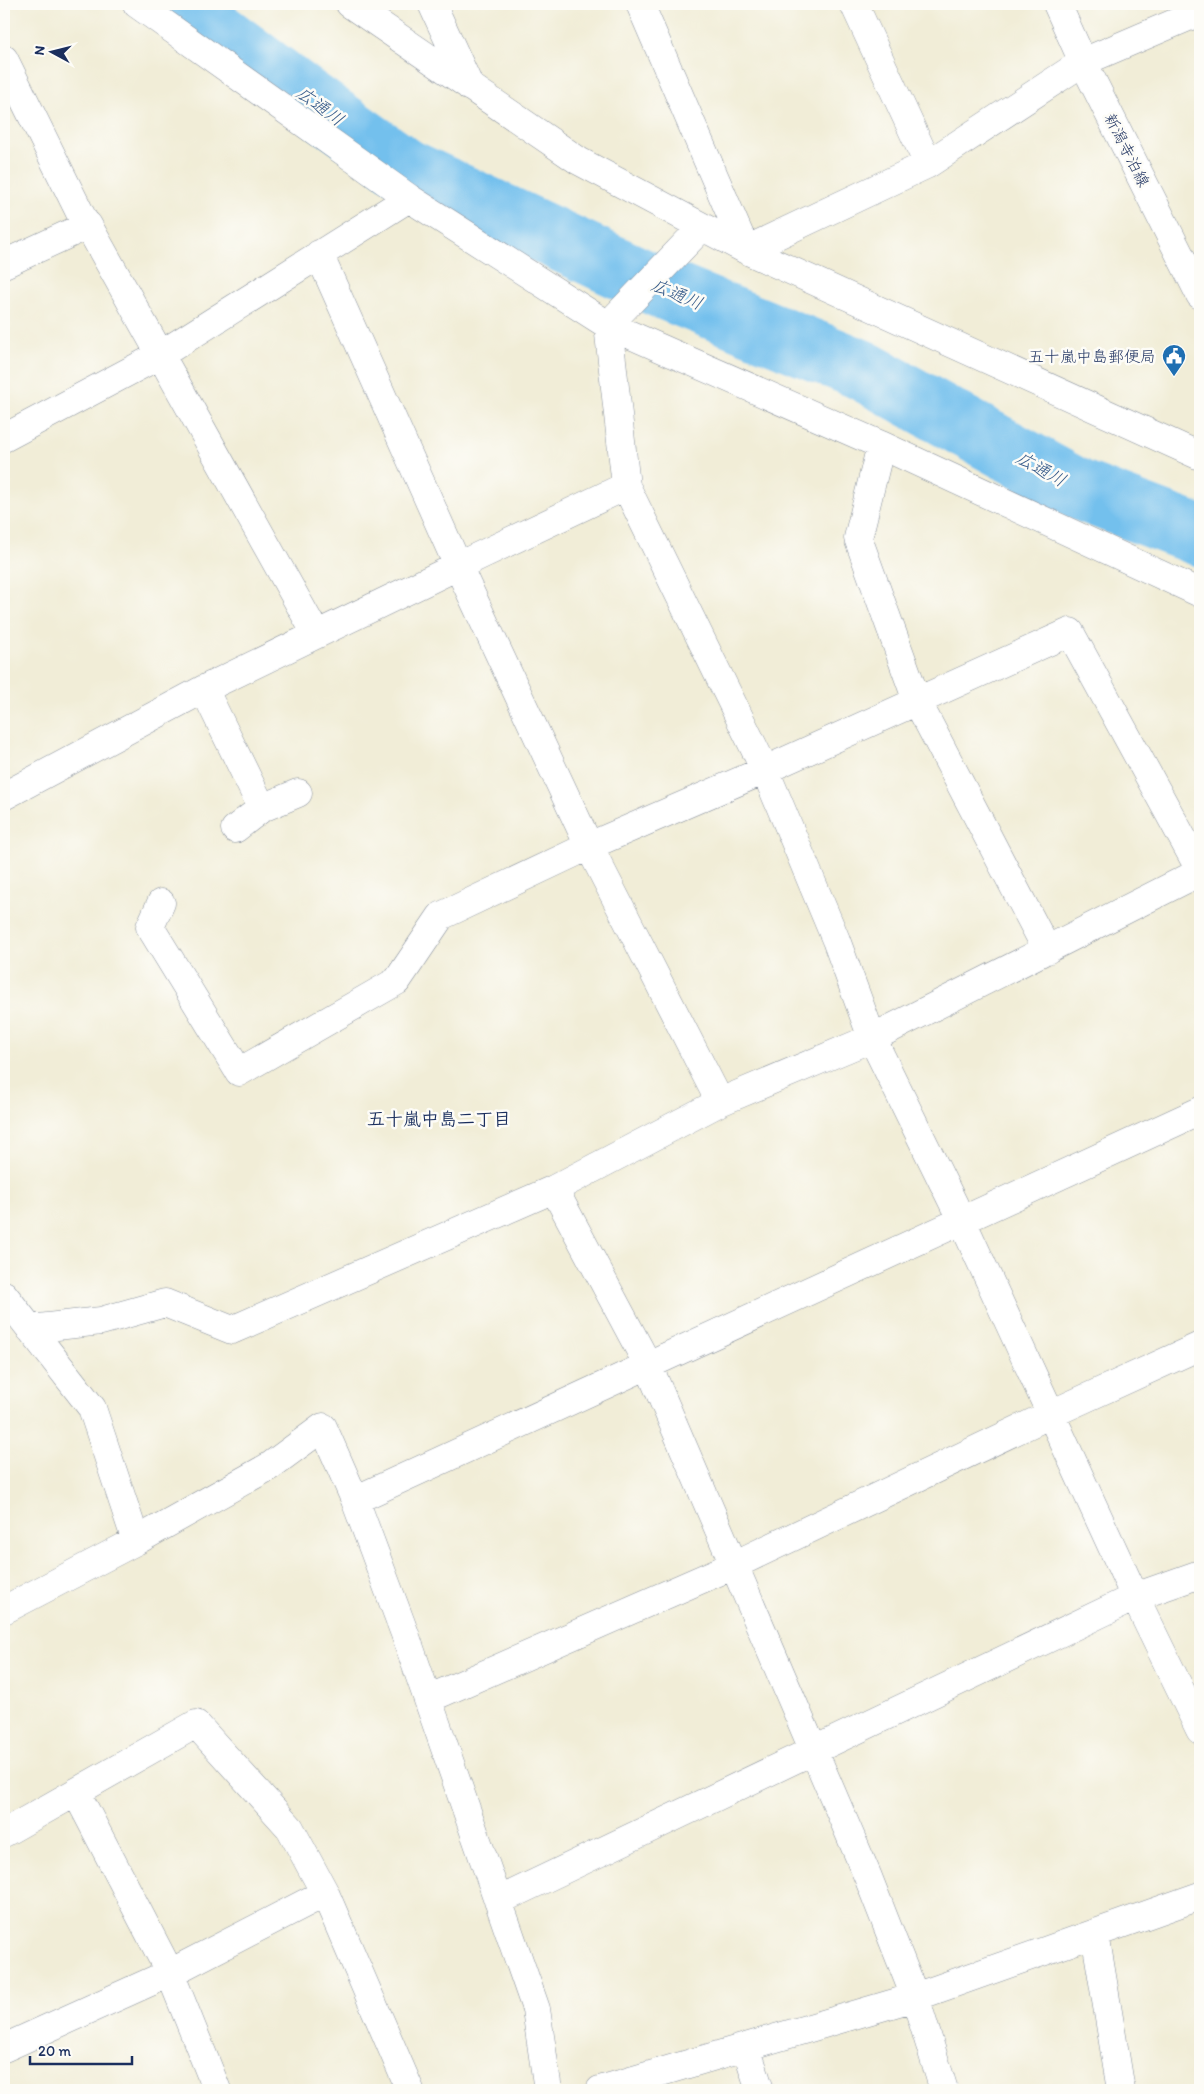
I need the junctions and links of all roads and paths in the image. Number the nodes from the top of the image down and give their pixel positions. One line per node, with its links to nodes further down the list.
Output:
1 (137, 4): 12 (street)
2 (350, 4): 10 (street)
3 (432, 4): 10 (street)
4 (640, 4): 15 (street)
5 (854, 4): 11 (street)
6 (1057, 4): 9 (street, 新潟寺泊線)
7 (1200, 12): 9 (street)
8 (4, 59): 13 (street)
9 (1083, 62): 11 (street); 18 (street, 新潟寺泊線)
10 (470, 88): 14 (street)
11 (928, 164): 15 (street)
12 (409, 198): 16 (street); 19 (street)
13 (86, 225): 17 (street); 20 (street)
14 (701, 228): 15 (street); 19 (street)
15 (746, 250): 23 (street)
16 (319, 254): 20 (street); 25 (street)
17 (4, 264)
18 (1200, 295)
19 (610, 324): 22 (street); 24 (street)
20 (160, 355): 21 (street); 27 (street)
21 (4, 438)
22 (882, 445): 26 (street); 29 (street)
23 (1200, 456)
24 (626, 486): 25 (street); 30 (street)
25 (458, 566): 27 (street); 35 (street)
26 (1200, 593)
27 (316, 634): 28 (street)
28 (204, 689): 32 (street); 33 (street)
29 (917, 701): 30 (street); 36 (street); 38 (street)
30 (765, 770): 35 (street); 39 (street)
31 (298, 793): 33 (street)
32 (4, 796)
33 (262, 808): 34 (street)
34 (235, 829)
35 (589, 846): 37 (street); 40 (street)
36 (1200, 871): 38 (street)
37 (161, 904)
38 (1047, 950): 39 (street)
39 (872, 1038): 40 (street); 43 (street)
40 (720, 1102): 42 (street)
41 (1200, 1112): 43 (street)
42 (554, 1189): 45 (street); 47 (street)
43 (963, 1223): 47 (street); 48 (street)
44 (7, 1304): 45 (street)
45 (30, 1329): 50 (street)
46 (1200, 1346): 48 (street)
47 (648, 1365): 49 (street); 51 (street)
48 (1051, 1414): 51 (street); 53 (street)
49 (354, 1500): 50 (street); 55 (street)
50 (136, 1541): 54 (street)
51 (734, 1565): 55 (street); 57 (street)
52 (1200, 1574): 53 (street)
53 (1135, 1598): 56 (street); 57 (street)
54 (4, 1610)
55 (428, 1699): 62 (street)
56 (1200, 1730)
57 (814, 1751): 62 (street); 65 (street)
58 (76, 1792): 59 (street); 60 (street); 64 (street)
59 (4, 1832)
60 (325, 1893): 64 (street); 69 (street)
61 (1200, 1896): 63 (street)
62 (498, 1901): 70 (street)
63 (1095, 1934): 65 (street); 74 (street)
64 (170, 1973): 67 (street); 68 (street)
65 (915, 1997): 66 (street); 73 (street)
66 (746, 2047): 71 (street); 72 (street)
67 (4, 2048)
68 (217, 2090)
69 (410, 2090)
70 (548, 2090)
71 (600, 2090)
72 (760, 2090)
73 (944, 2090)
74 (1121, 2090)

